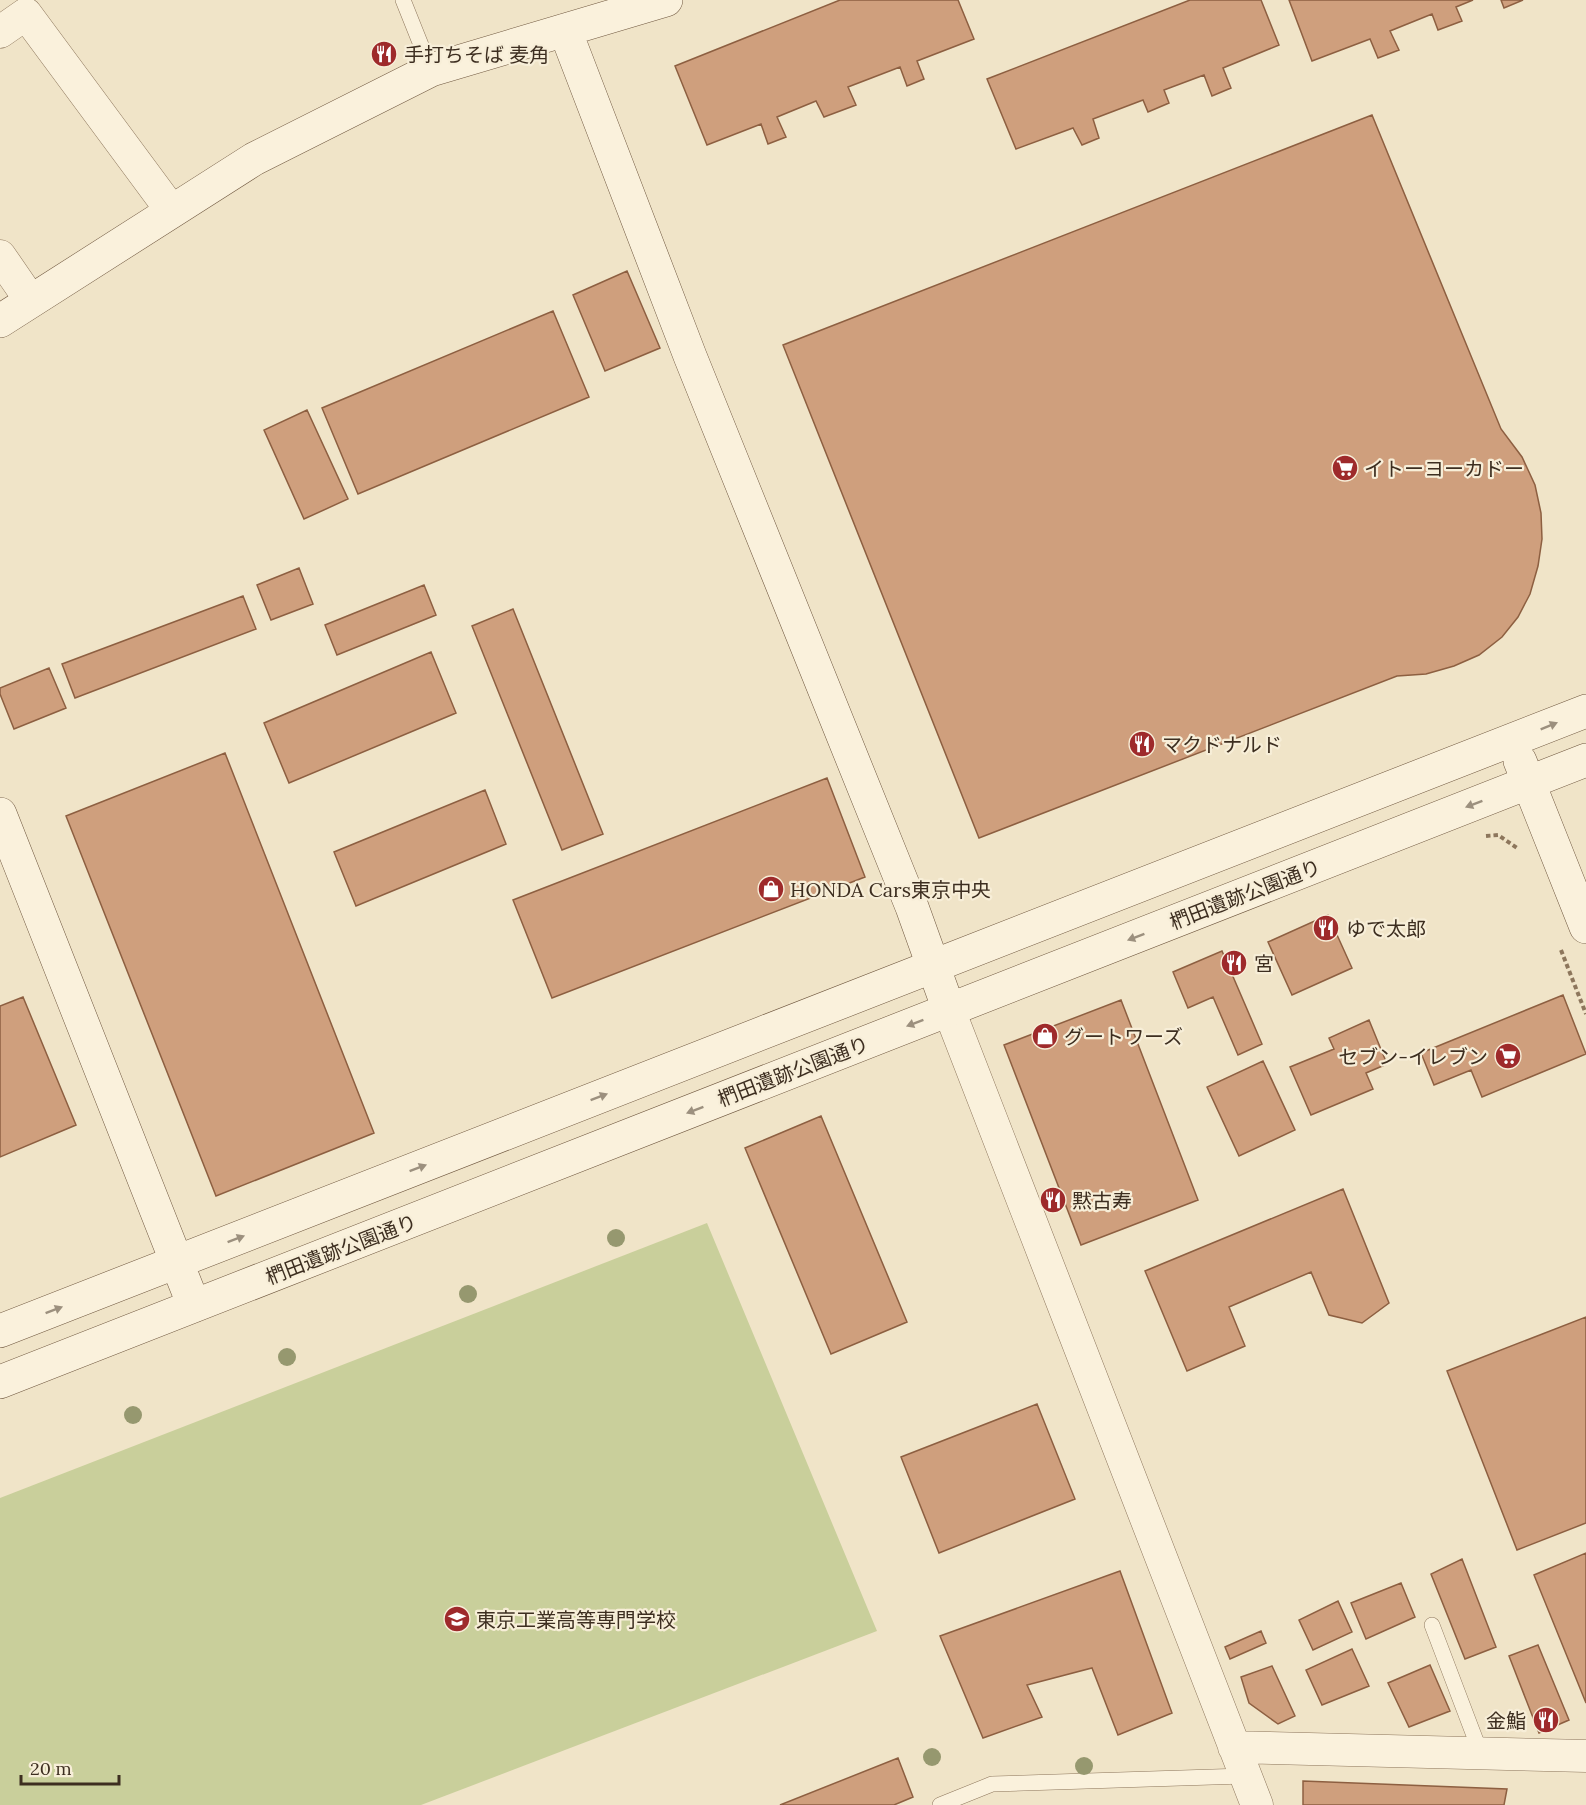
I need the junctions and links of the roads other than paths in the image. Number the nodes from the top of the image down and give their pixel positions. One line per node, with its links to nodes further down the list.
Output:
1 (403, 0): 5 (lane)
2 (666, 0): 3 (street)
3 (564, 30): 5 (street); 16 (street)
4 (0, 32): 6 (street)
5 (431, 70): 6 (street)
6 (171, 210): 8 (street)
7 (0, 256): 8 (street)
8 (31, 301): 9 (street)
9 (0, 321)
10 (1586, 711): 11 (street, one-way to 10)
11 (1512, 740): 13 (street); 16 (street)
12 (1586, 760): 13 (street, 椚田遺跡公園通り)
13 (1528, 783): 15 (street); 17 (street, 椚田遺跡公園通り, one-way to 17)
14 (0, 814): 18 (street)
15 (1586, 927)
16 (933, 966): 17 (street); 18 (street, one-way to 16)
17 (949, 1010): 19 (street, 椚田遺跡公園通り, one-way to 19); 23 (street)
18 (176, 1262): 19 (street); 20 (street, one-way to 18)
19 (194, 1306): 21 (street, 椚田遺跡公園通り)
20 (0, 1331)
21 (0, 1382)
22 (1432, 1625): 24 (lane)
23 (1234, 1747): 24 (street); 26 (street)
24 (1481, 1754): 25 (street)
25 (1586, 1756)
26 (1244, 1776): 27 (lane); 28 (street)
27 (940, 1805)
28 (1257, 1805)

